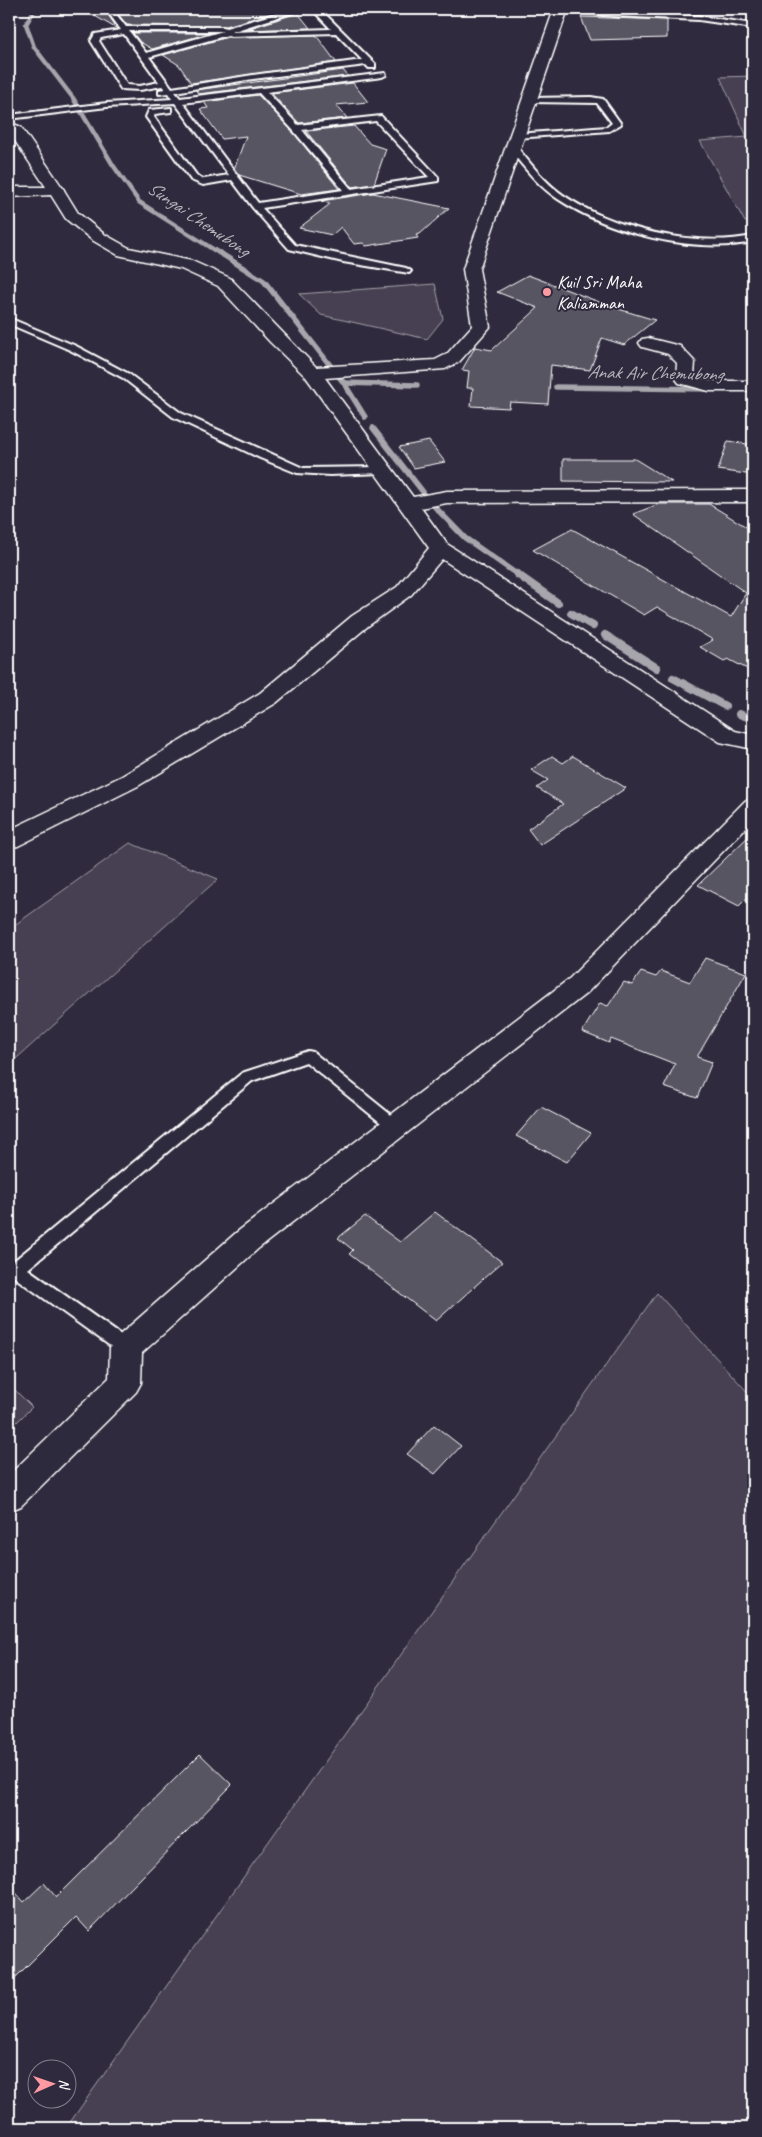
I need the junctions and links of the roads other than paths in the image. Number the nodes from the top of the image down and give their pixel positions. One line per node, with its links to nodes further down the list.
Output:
1 (109, 9): 6 (lane)
2 (300, 9): 7 (lane)
3 (316, 9): 8 (lane)
4 (561, 9): 5 (lane); 13 (street)
5 (753, 26)
6 (126, 30): 7 (lane); 9 (lane); 11 (lane)
7 (227, 31): 8 (lane); 9 (lane)
8 (337, 31): 10 (lane)
9 (145, 56): 11 (lane)
10 (368, 62): 11 (lane); 12 (lane)
11 (168, 87): 14 (lane); 15 (lane)
12 (262, 91): 15 (lane); 17 (lane)
13 (530, 100): 18 (street); 18 (lane)
14 (131, 102): 15 (lane); 16 (lane)
15 (179, 104): 19 (lane); 19 (lane)
16 (14, 118): 20 (street)
17 (296, 128): 21 (lane); 21 (lane)
18 (515, 142): 24 (lane); 28 (street)
19 (234, 177): 23 (lane)
20 (56, 190): 22 (street); 28 (street)
21 (348, 191): 23 (lane)
22 (9, 192)
23 (256, 206): 25 (lane)
24 (753, 240)
25 (406, 271)
26 (9, 321): 30 (lane)
27 (648, 343): 29 (street)
28 (315, 373): 30 (street)
29 (753, 386)
30 (382, 470): 32 (street)
31 (753, 496): 32 (street)
32 (408, 504): 33 (street)
33 (440, 548): 34 (street); 38 (street)
34 (728, 737): 35 (street); 36 (street)
35 (753, 742)
36 (753, 760)
37 (753, 806): 39 (street)
38 (9, 840)
39 (396, 1127): 40 (street); 40 (lane)
40 (126, 1348): 41 (street)
41 (9, 1496)

